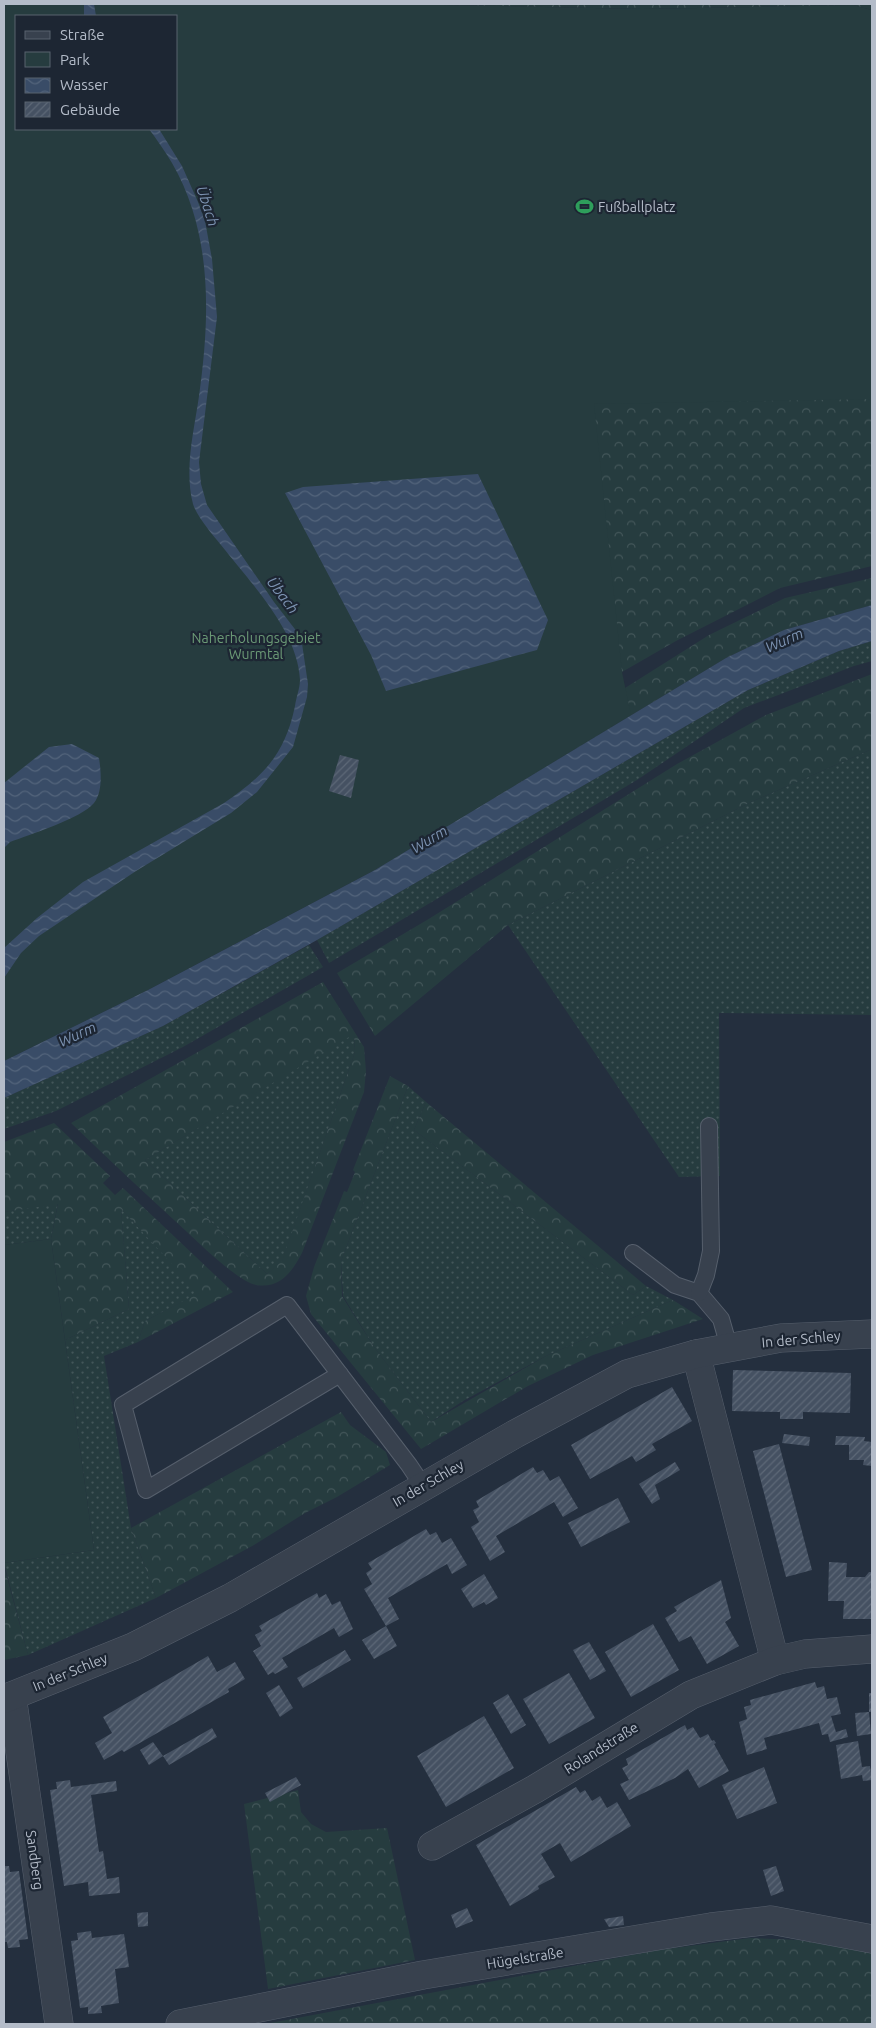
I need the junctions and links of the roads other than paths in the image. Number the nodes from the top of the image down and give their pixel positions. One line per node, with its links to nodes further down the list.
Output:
1 (709, 1126): 3 (lane)
2 (633, 1253): 3 (lane)
3 (699, 1293): 5 (lane)
4 (872, 1334): 5 (street, In der Schley)
5 (729, 1347): 6 (street, In der Schley)
6 (696, 1354): 8 (street, In der Schley); 10 (street)
7 (340, 1374): 7 (lane); 8 (lane)
8 (423, 1486): 11 (street, In der Schley)
9 (872, 1649): 10 (street, Rolandstraße)
10 (775, 1661): 12 (street, Rolandstraße)
11 (8, 1697): 14 (street, Sandberg)
12 (432, 1846)
13 (872, 1939): 15 (street, Hügelstraße)
14 (59, 2024)
15 (180, 2024)

